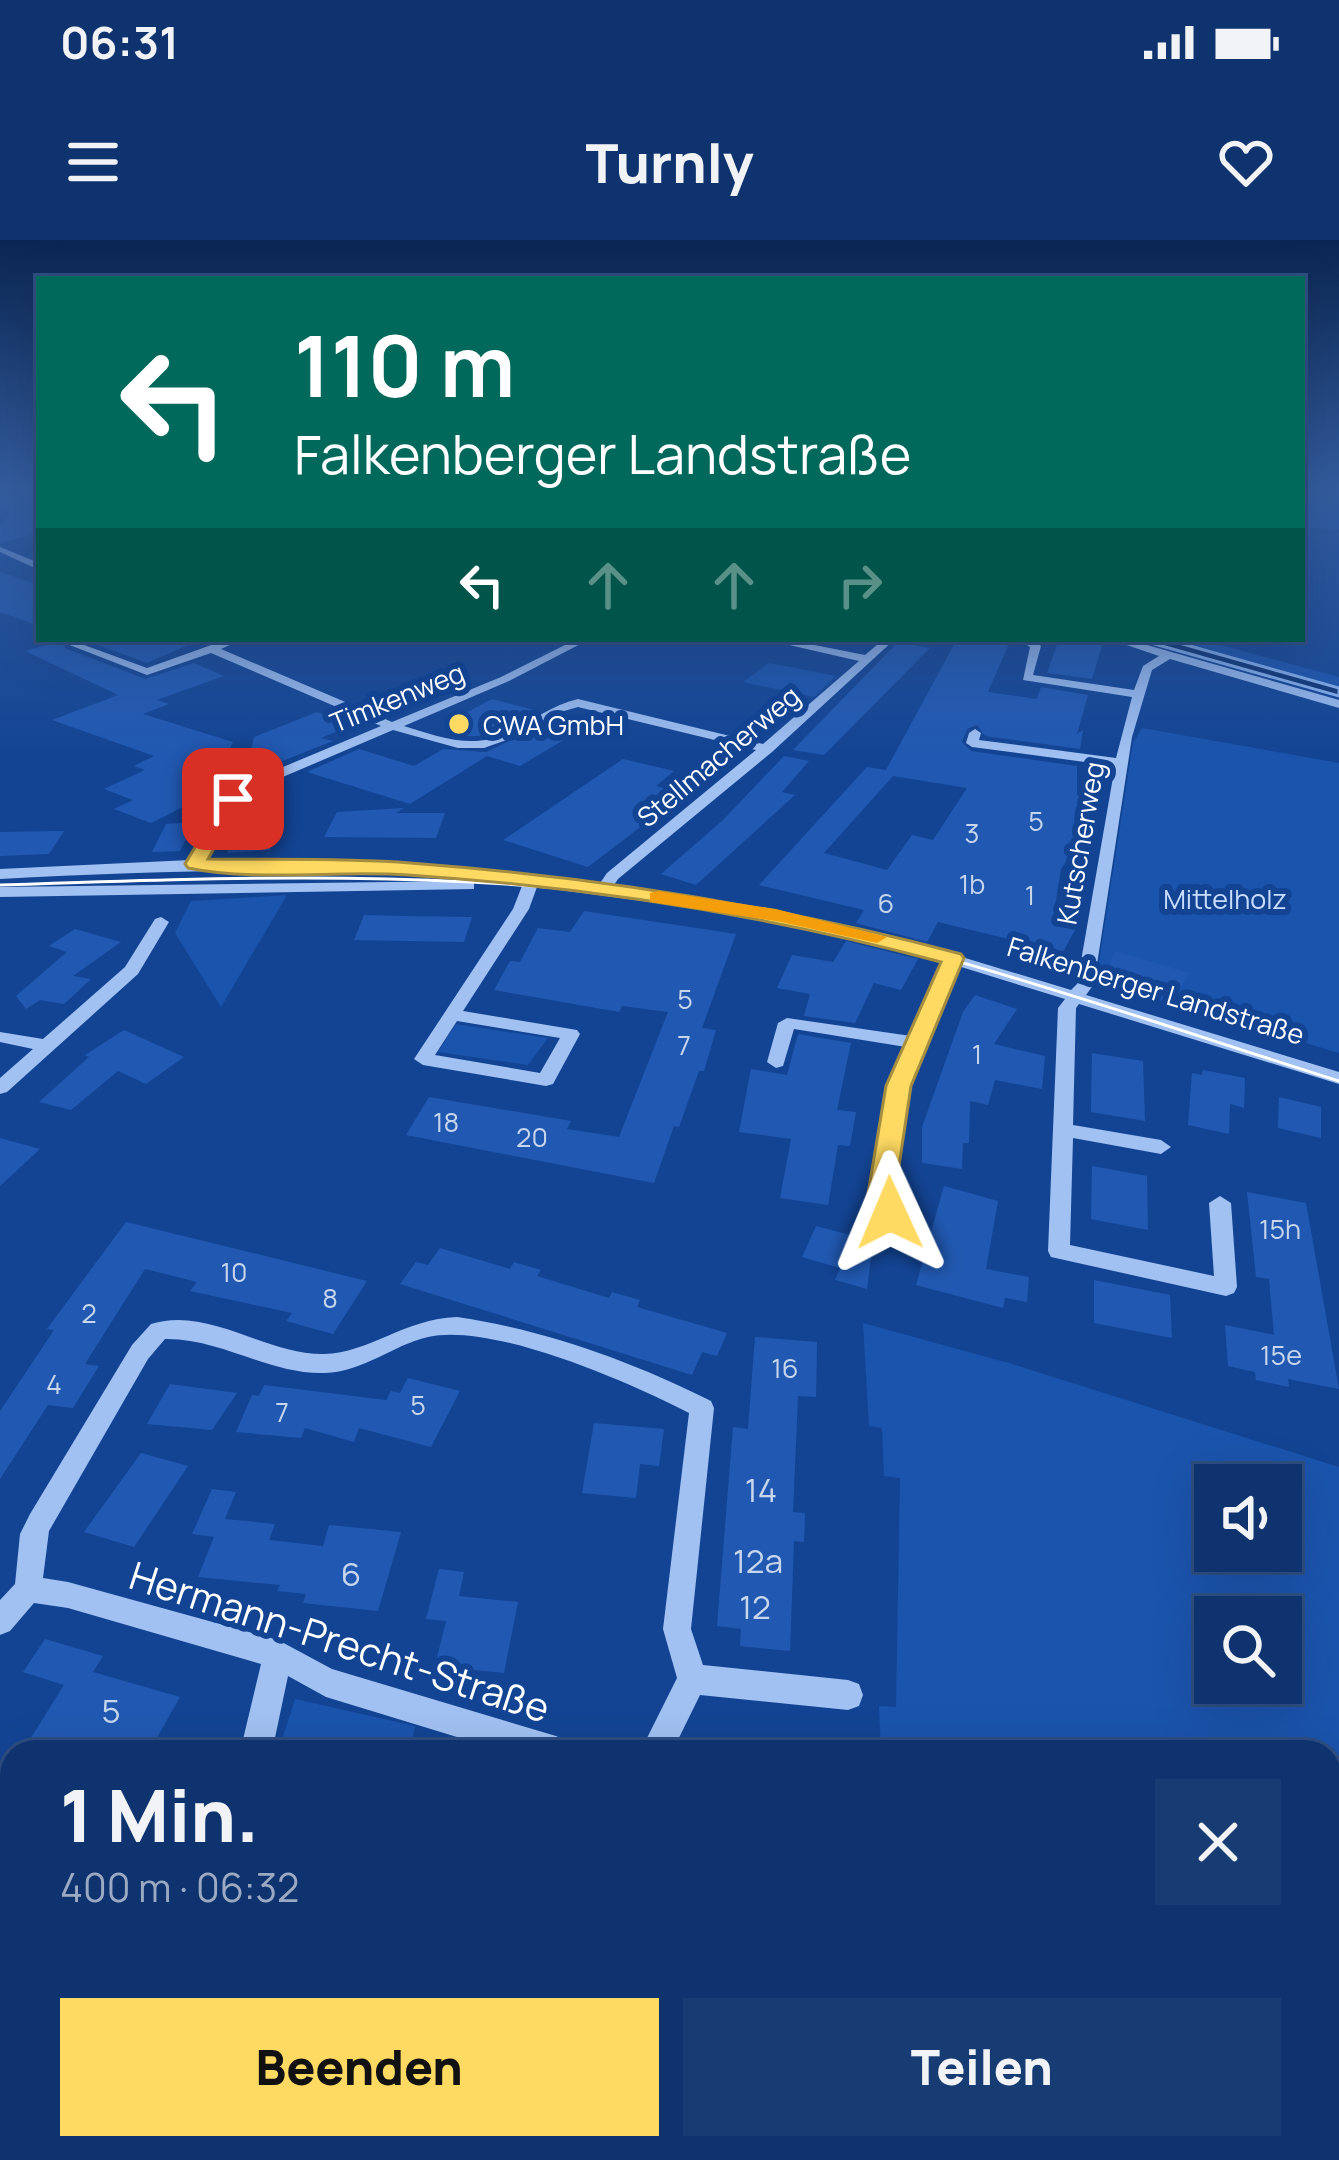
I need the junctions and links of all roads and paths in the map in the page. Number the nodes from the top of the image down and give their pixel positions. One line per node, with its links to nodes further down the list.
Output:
1 (230, 642): 8 (street)
2 (579, 642): 13 (street, Timkenweg)
3 (783, 642): 10 (street, Stellmacherweg)
4 (887, 642): 10 (street, Stellmacherweg)
5 (1029, 642): 11 (street)
6 (1124, 642): 9 (street)
7 (73, 644): 8 (street)
8 (211, 649): 13 (street)
9 (1168, 655): 11 (street, Kutscherweg); 12 (street)
10 (868, 659): 15 (street, Stellmacherweg)
11 (1138, 694): 16 (street, Kutscherweg)
12 (1339, 704)
13 (390, 724): 15 (street); 17 (street, Timkenweg)
14 (975, 733): 16 (street)
15 (767, 748): 21 (street, Stellmacherweg)
16 (1120, 763): 24 (street, Kutscherweg)
17 (195, 864): 18 (street, Falkenberger Landstraße); 19 (street, Falkenberger Landstraße)
18 (0, 874)
19 (530, 885): 20 (street, Falkenberger Landstraße); 21 (street, Falkenberger Landstraße); 25 (street)
20 (0, 892)
21 (602, 892): 23 (street, Falkenberger Landstraße)
22 (161, 922): 28 (street)
23 (953, 958): 24 (street, Falkenberger Landstraße); 27 (street)
24 (1075, 998): 30 (street, Falkenberger Landstraße); 32 (street, Falkenberger Landstraße)
25 (454, 1015): 25 (street)
26 (0, 1036): 28 (street)
27 (917, 1043): 29 (street); 35 (street)
28 (49, 1046): 31 (street)
29 (776, 1062)
30 (1339, 1078)
31 (0, 1088)
32 (1066, 1130): 33 (street); 34 (street, Falkenberger Landstraße)
33 (1162, 1147)
34 (1220, 1203)
35 (890, 1213)
36 (28, 1589): 37 (street); 38 (street, Hermann-Precht-Straße); 39 (street)
37 (0, 1621)
38 (278, 1654): 41 (street); 42 (street, Hermann-Precht-Straße)
39 (692, 1679): 40 (street); 43 (street)
40 (848, 1695)
41 (259, 1740)
42 (517, 1740)
43 (662, 1740)

